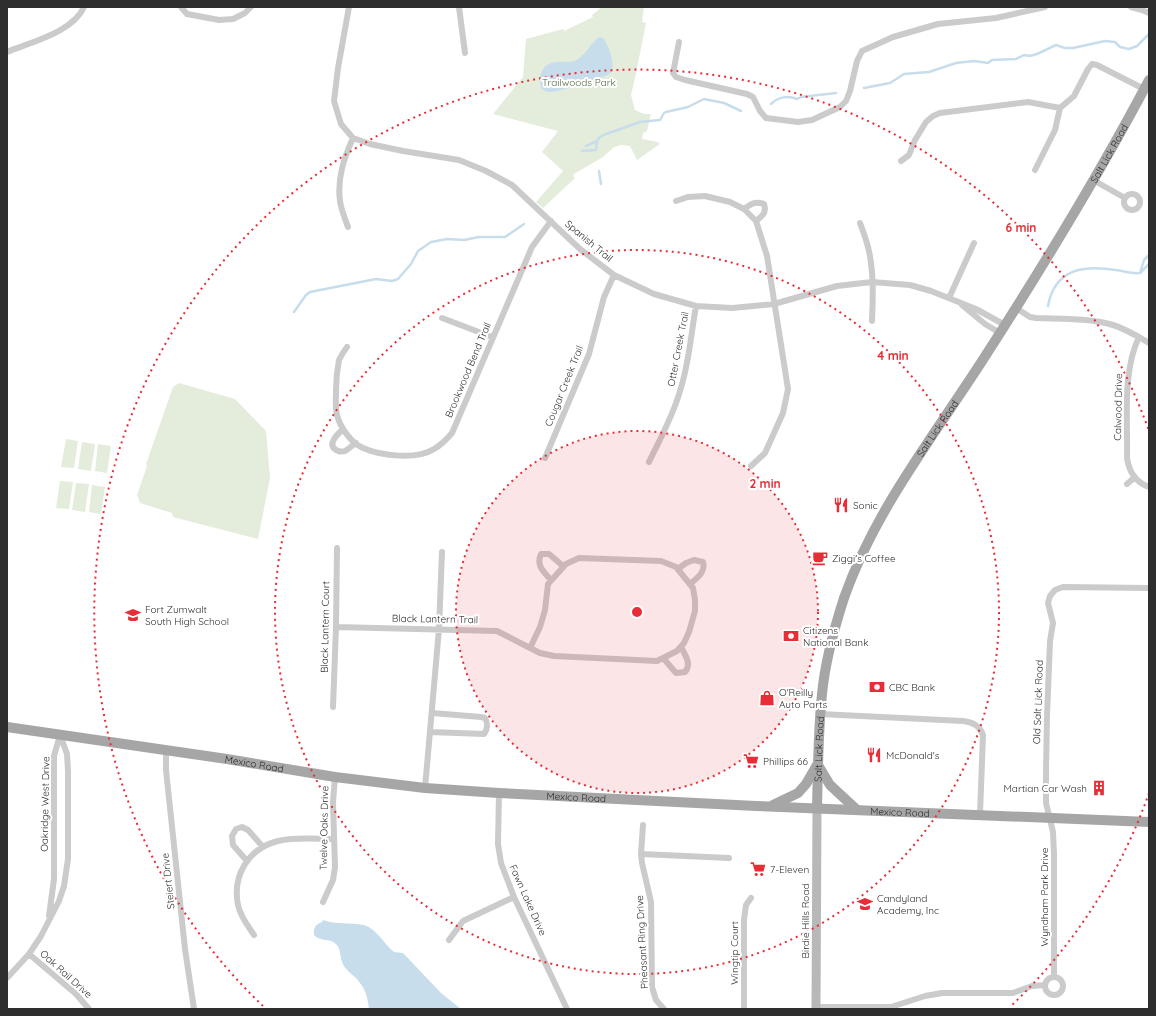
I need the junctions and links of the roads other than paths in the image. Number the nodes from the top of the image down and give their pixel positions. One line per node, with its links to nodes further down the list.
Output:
1 (84, 7): 10 (street)
2 (181, 7): 3 (street)
3 (251, 7)
4 (349, 7): 15 (street)
5 (459, 7): 11 (street)
6 (1045, 7): 9 (street)
7 (1131, 7): 8 (street)
8 (1149, 14)
9 (679, 42)
10 (7, 52)
11 (465, 53)
12 (1149, 80): 13 (main road, Salt Lick Road)
13 (1147, 91): 14 (street); 18 (main road, Salt Lick Road)
14 (1060, 108): 16 (street); 17 (street)
15 (353, 138): 22 (street, Spanish Trail); 25 (street)
16 (901, 161)
17 (1035, 170)
18 (1093, 180): 19 (street); 33 (main road, Salt Lick Road)
19 (1125, 198)
20 (676, 201): 21 (street)
21 (744, 209): 23 (street); 23 (street)
22 (551, 221): 27 (street, Spanish Trail); 37 (street, Brookwood Bend Trail)
23 (756, 221): 30 (street)
24 (860, 224): 28 (street)
25 (348, 227)
26 (974, 243): 29 (street)
27 (614, 275): 32 (street, Spanish Trail); 43 (street, Cougar Creek Trail)
28 (872, 282): 29 (street, Spanish Trail); 30 (street, Spanish Trail); 35 (street)
29 (949, 298): 31 (street, Spanish Trail)
30 (774, 304): 32 (street, Spanish Trail); 45 (street)
31 (961, 304): 36 (street, Spanish Trail); 36 (street, Spanish Trail)
32 (696, 306): 44 (street, Otter Creek Trail)
33 (1016, 308): 36 (main road, Salt Lick Road); 38 (street)
34 (442, 318): 37 (street)
35 (872, 321)
36 (1002, 329): 63 (main road, Salt Lick Road)
37 (492, 337): 42 (street, Brookwood Bend Trail)
38 (1139, 337): 39 (street); 46 (street, Calwood Drive)
39 (1149, 343)
40 (347, 347): 41 (street, Brookwood Bend Trail)
41 (343, 429): 42 (street, Brookwood Bend Trail); 42 (street)
42 (356, 443)
43 (545, 458)
44 (649, 462)
45 (750, 466)
46 (1135, 477): 47 (street); 48 (street)
47 (1127, 484)
48 (1149, 486)
49 (337, 548): 56 (street, Black Lantern Court)
50 (442, 552): 57 (street)
51 (563, 566): 52 (street); 53 (street); 53 (street)
52 (678, 569): 54 (street); 54 (street)
53 (550, 579): 59 (street)
54 (690, 584): 58 (street)
55 (1149, 588): 76 (street, Old Salt Lick Road)
56 (336, 627): 57 (street, Black Lantern Trail); 61 (street, Black Lantern Court)
57 (439, 629): 59 (street, Black Lantern Trail); 62 (street)
58 (681, 647): 60 (street, Black Lantern Trail); 60 (street)
59 (530, 648): 60 (street, Black Lantern Trail)
60 (664, 658)
61 (333, 707)
62 (432, 713): 65 (street); 65 (street)
63 (820, 714): 68 (main road, Salt Lick Road); 75 (street)
64 (7, 728): 66 (main road, Mexico Road)
65 (430, 732): 70 (street)
66 (60, 735): 67 (main road, Mexico Road); 87 (street, Oakridge West Drive); 87 (street, Oakridge West Drive)
67 (166, 750): 69 (main road, Mexico Road); 96 (street, Steiert Drive)
68 (818, 763): 72 (main road); 73 (main road, Salt Lick Road); 74 (main road)
69 (335, 777): 70 (main road, Mexico Road); 79 (street, Twelve Oaks Drive)
70 (426, 788): 71 (main road, Mexico Road)
71 (499, 793): 72 (main road, Mexico Road); 84 (street, Fawn Lake Drive)
72 (770, 806): 73 (main road, Mexico Road)
73 (817, 808): 74 (main road, Mexico Road); 94 (main road, Birdie Hills Road)
74 (857, 810): 75 (main road, Mexico Road)
75 (980, 814): 76 (main road, Mexico Road)
76 (1049, 817): 77 (main road, Mexico Road); 91 (street, Wyndham Park Drive)
77 (1149, 822)
78 (643, 825): 81 (street, Pheasant Ring Drive)
79 (334, 839): 80 (street); 86 (street, Twelve Oaks Drive)
80 (263, 847): 83 (street); 83 (street)
81 (641, 854): 82 (street); 98 (street, Pheasant Ring Drive)
82 (729, 858)
83 (247, 861): 88 (street)
84 (514, 897): 89 (street); 97 (street, Fawn Lake Drive)
85 (751, 898): 99 (street, Wingtip Court)
86 (323, 902)
87 (49, 920): 90 (street, Oakridge West Drive)
88 (254, 935)
89 (449, 940)
90 (29, 954): 92 (street, Oakridge West Drive); 95 (street, Oak Rail Drive)
91 (1054, 977): 93 (street); 93 (street, Wyndham Park Drive)
92 (7, 978)
93 (1045, 986): 94 (street)
94 (816, 1008)
95 (89, 1009)
96 (194, 1009)
97 (567, 1009)
98 (664, 1009)
99 (744, 1009)

